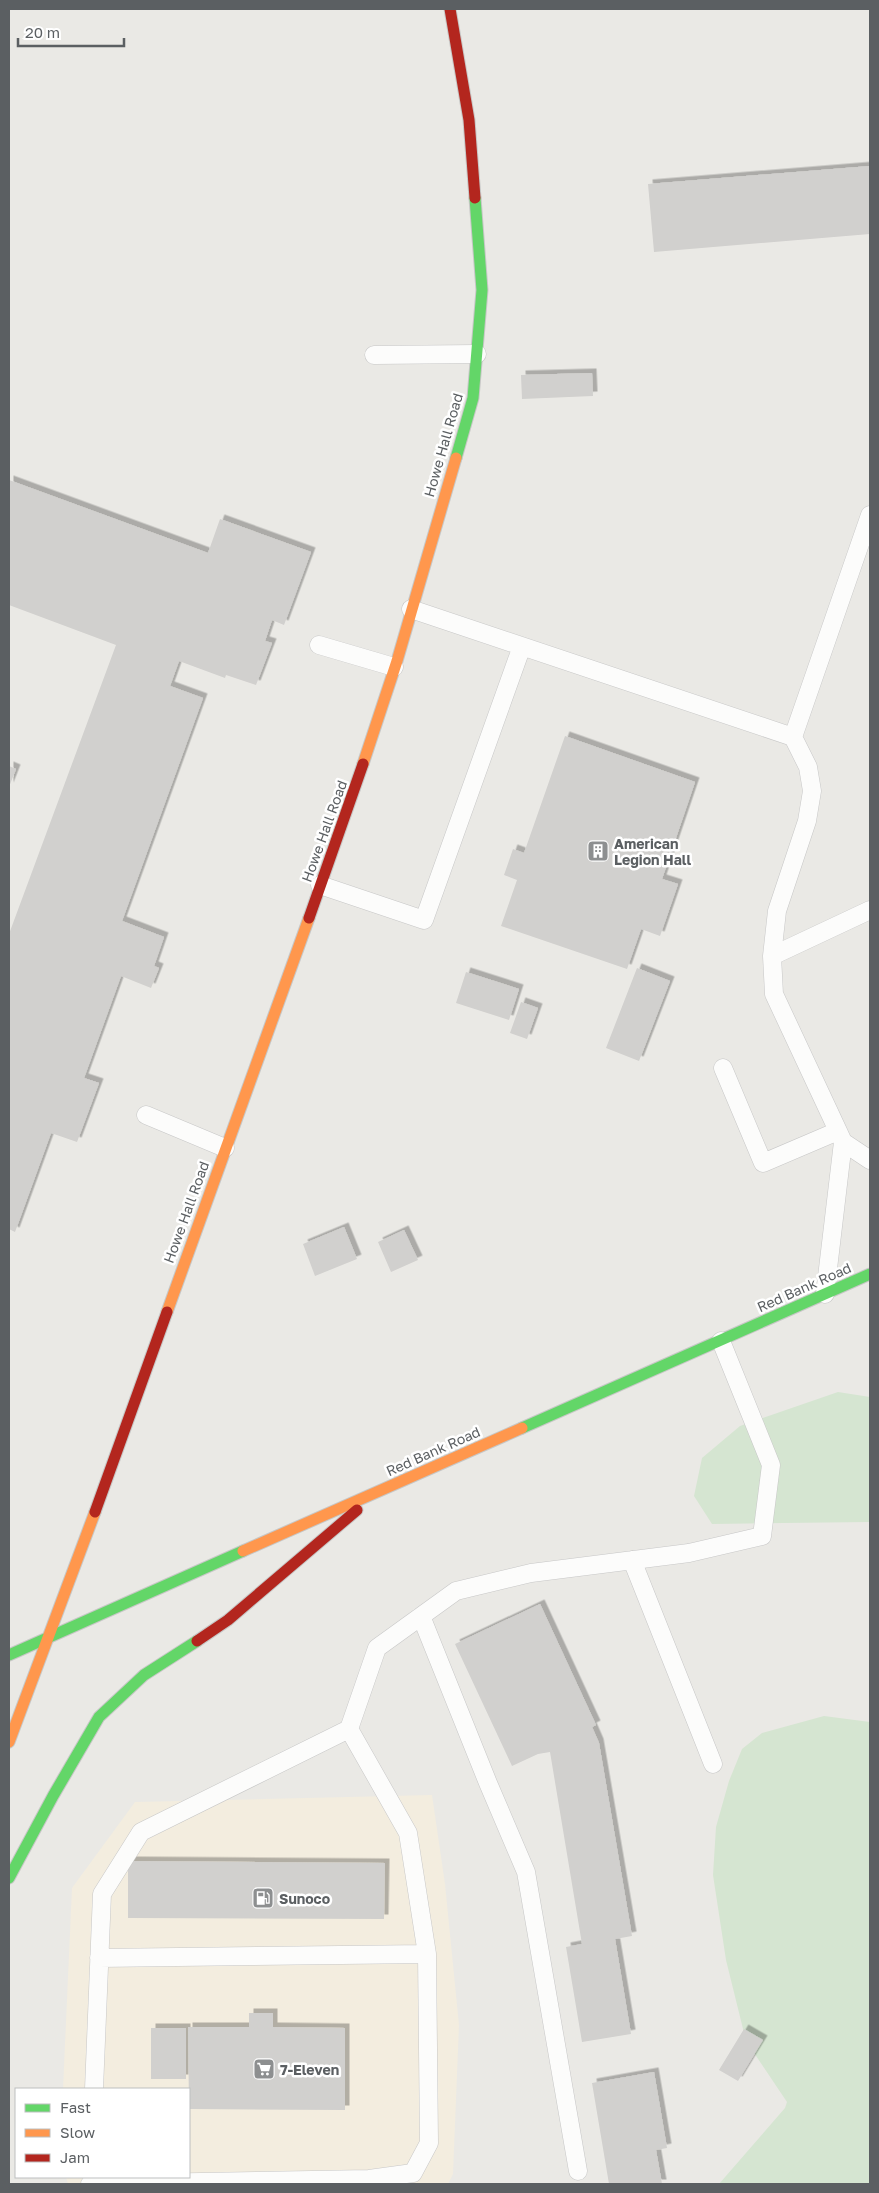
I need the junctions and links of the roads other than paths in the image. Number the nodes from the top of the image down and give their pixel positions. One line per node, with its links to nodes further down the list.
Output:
1 (450, 9): 2 (street, Howe Hall Road)
2 (477, 354): 3 (lane); 5 (street, Howe Hall Road)
3 (374, 355)
4 (870, 515): 9 (lane)
5 (411, 609): 7 (lane); 8 (street, Howe Hall Road)
6 (319, 645): 8 (lane)
7 (522, 646): 9 (lane); 10 (lane)
8 (394, 666): 10 (street, Howe Hall Road)
9 (793, 737): 12 (lane)
10 (320, 885): 16 (street, Howe Hall Road)
11 (870, 910): 12 (lane)
12 (772, 956): 15 (lane)
13 (723, 1068): 15 (lane)
14 (146, 1116): 16 (lane)
15 (840, 1137): 17 (lane); 19 (lane)
16 (225, 1148): 24 (street, Howe Hall Road)
17 (870, 1160)
18 (870, 1274): 19 (street, Red Bank Road)
19 (825, 1294): 20 (street, Red Bank Road)
20 (720, 1341): 21 (street, Red Bank Road); 22 (lane)
21 (379, 1491): 24 (street, Red Bank Road); 29 (street)
22 (632, 1560): 23 (lane); 28 (lane)
23 (421, 1616): 26 (lane); 33 (lane)
24 (50, 1636): 25 (street, Red Bank Road); 27 (street, Howe Hall Road)
25 (9, 1656)
26 (349, 1729): 30 (lane); 31 (lane)
27 (9, 1742)
28 (713, 1764)
29 (9, 1878)
30 (427, 1954): 31 (lane); 34 (lane)
31 (99, 1958): 32 (lane)
32 (94, 2088)
33 (578, 2171)
34 (90, 2184)

